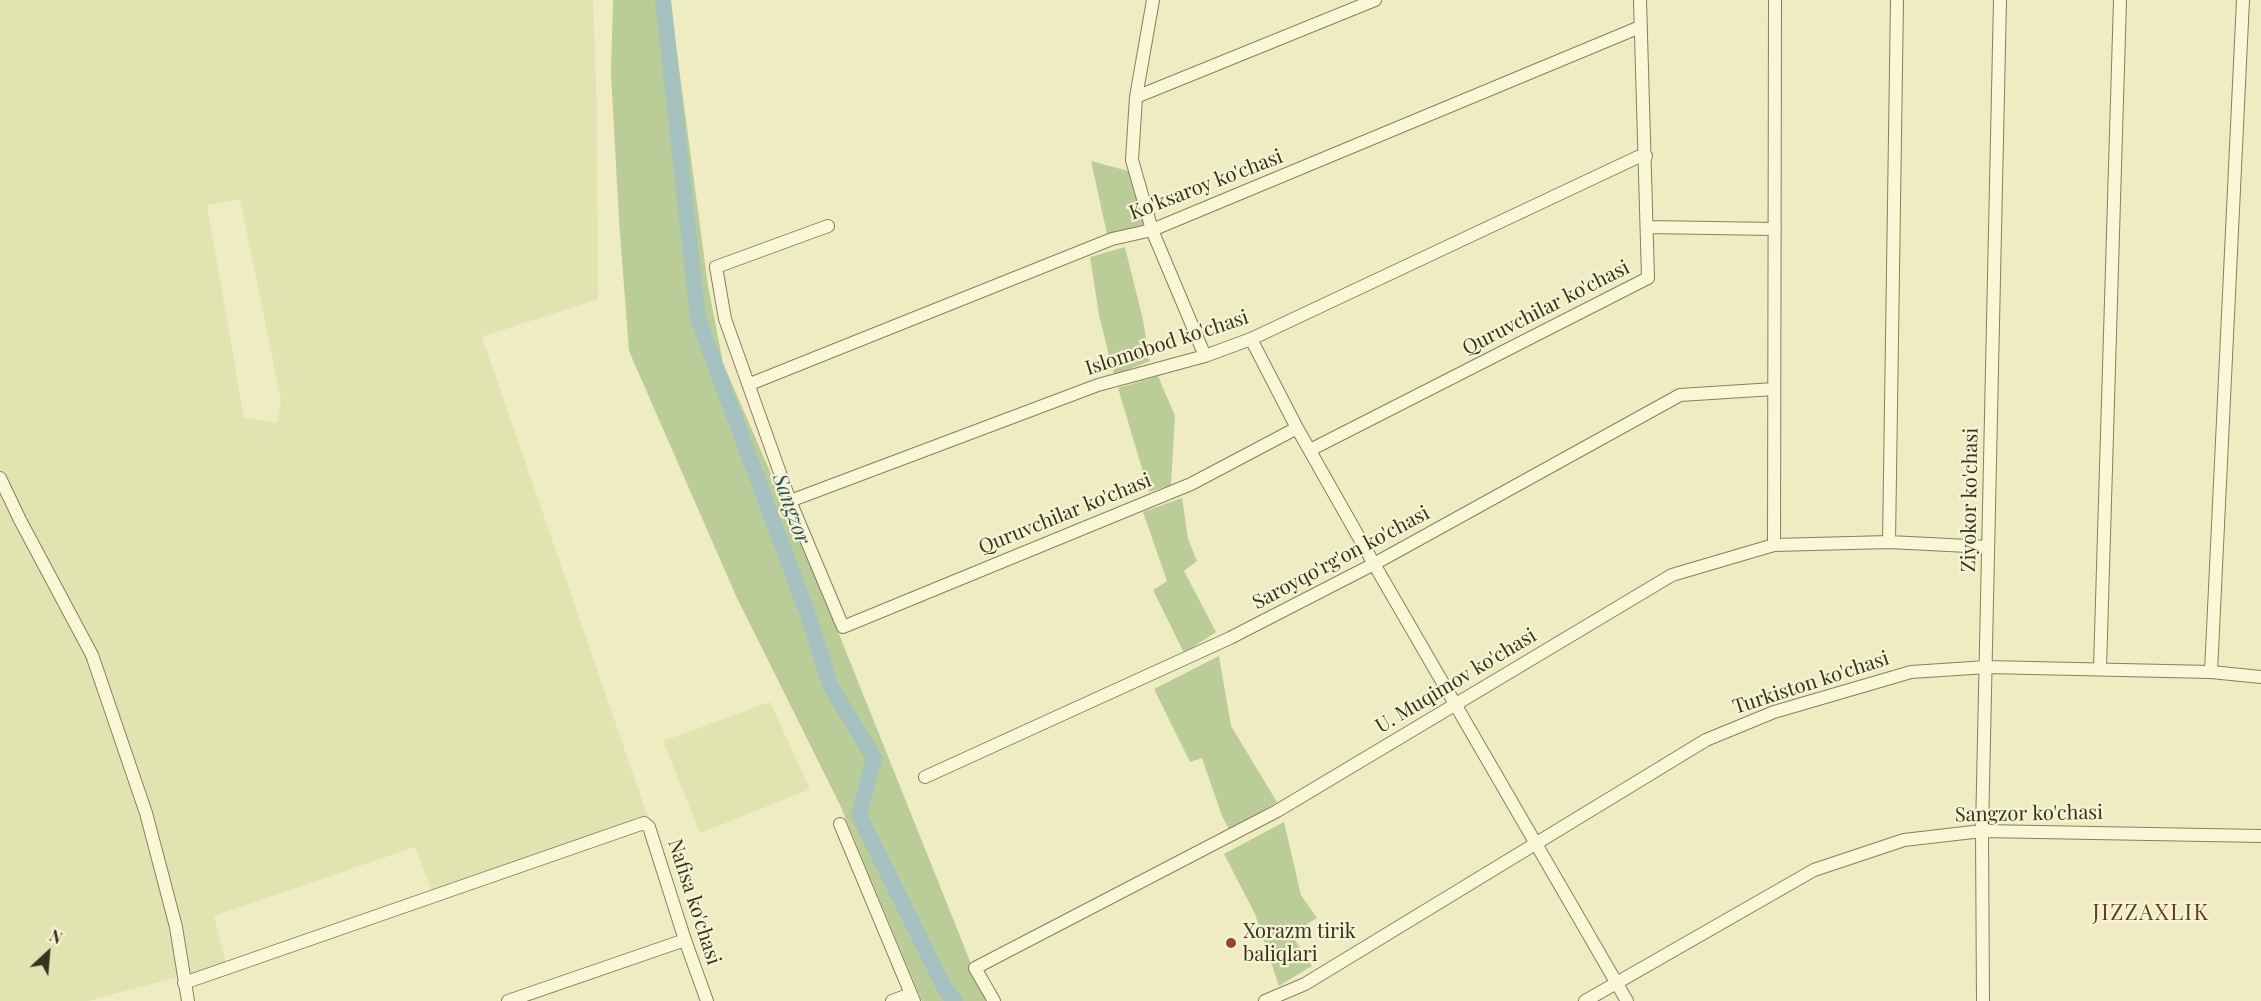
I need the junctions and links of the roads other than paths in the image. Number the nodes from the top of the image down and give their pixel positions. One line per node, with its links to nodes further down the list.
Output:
1 (1153, 0): 10 (street)
2 (1376, 0): 10 (street)
3 (1640, 0): 9 (street, Quruvchilar ko'chasi)
4 (1775, 0): 14 (street)
5 (1897, 0): 24 (street)
6 (2000, 0): 26 (street, Ziyokor ko'chasi)
7 (2120, 0): 29 (street)
8 (2243, 0): 30 (street)
9 (1641, 27): 11 (street, Quruvchilar ko'chasi); 15 (street, Ko'ksaroy ko'chasi)
10 (1136, 97): 15 (street)
11 (1646, 156): 13 (street, Quruvchilar ko'chasi); 16 (street, Islomobod ko'chasi)
12 (828, 226): 18 (street)
13 (1647, 227): 14 (street); 21 (street, Quruvchilar ko'chasi)
14 (1775, 229): 19 (street)
15 (1152, 231): 17 (street); 18 (street, Ko'ksaroy ko'chasi)
16 (1251, 339): 17 (street, Islomobod ko'chasi); 20 (street)
17 (1206, 356): 23 (street, Islomobod ko'chasi)
18 (750, 384): 23 (street)
19 (1774, 388): 25 (street); 27 (street, Saroyqo'rg'on ko'chasi)
20 (1297, 428): 21 (street); 23 (street, Quruvchilar ko'chasi)
21 (1310, 450): 27 (street)
22 (0, 478): 39 (street)
23 (790, 501)
24 (1889, 542): 25 (street, U. Muqimov ko'chasi); 26 (street, U. Muqimov ko'chasi)
25 (1774, 545): 32 (street, U. Muqimov ko'chasi)
26 (1988, 547): 28 (street, Ziyokor ko'chasi)
27 (1374, 564): 32 (street); 33 (street, Saroyqo'rg'on ko'chasi)
28 (1987, 667): 29 (street, Turkiston ko'chasi); 35 (street, Ziyokor ko'chasi); 37 (street, Turkiston ko'chasi)
29 (2100, 668): 30 (street, Turkiston ko'chasi)
30 (2211, 672): 31 (street, Turkiston ko'chasi)
31 (2261, 677)
32 (1456, 704): 37 (street); 46 (street, U. Muqimov ko'chasi)
33 (925, 777)
34 (840, 824): 41 (street)
35 (1982, 831): 36 (street, Sangzor ko'chasi); 40 (street, Sangzor ko'chasi); 50 (street, Ziyokor ko'chasi)
36 (2261, 836)
37 (1536, 844): 40 (street); 47 (street, Turkiston ko'chasi)
38 (685, 940): 39 (street, Nafisa ko'chasi); 43 (street); 44 (street, Nafisa ko'chasi)
39 (184, 983): 42 (street)
40 (1617, 983): 48 (street, Sangzor ko'chasi); 49 (street)
41 (912, 997): 45 (street)
42 (188, 1001)
43 (508, 1001)
44 (707, 1001)
45 (892, 1001)
46 (994, 1001)
47 (1265, 1001)
48 (1585, 1001)
49 (1627, 1001)
50 (1983, 1001)

